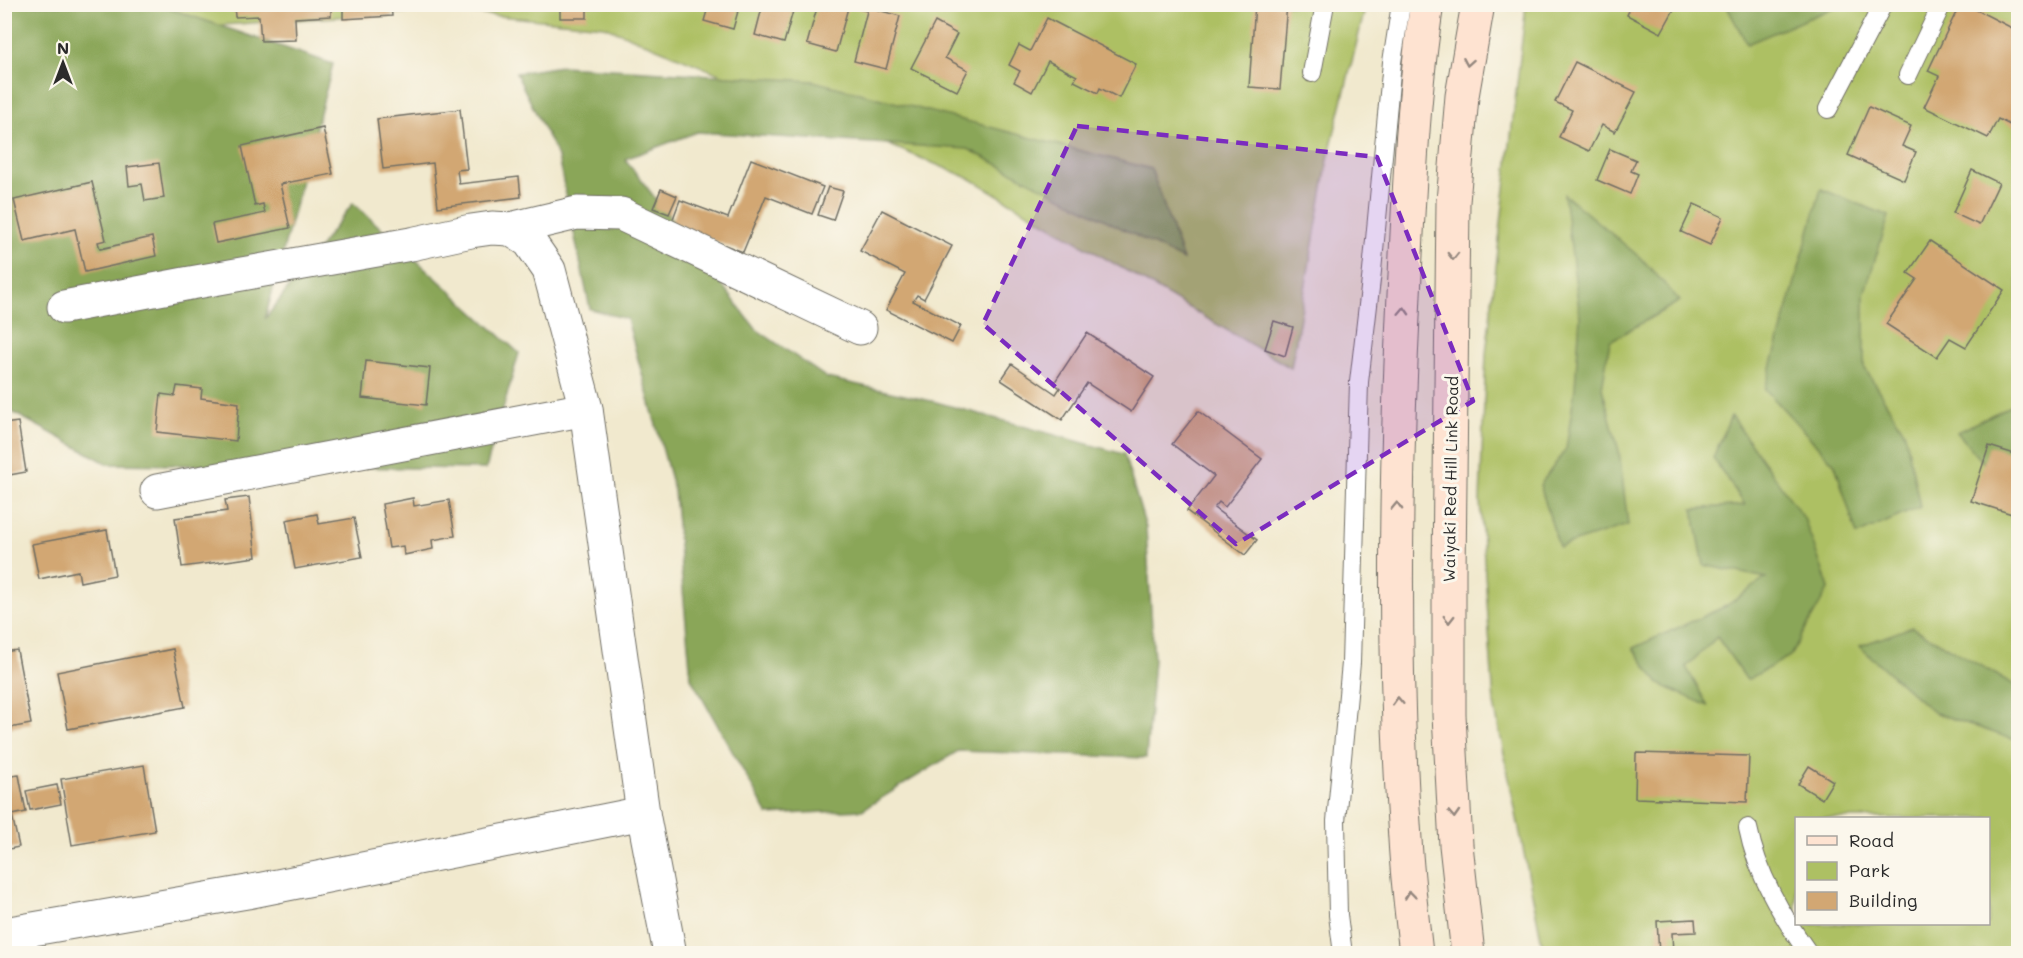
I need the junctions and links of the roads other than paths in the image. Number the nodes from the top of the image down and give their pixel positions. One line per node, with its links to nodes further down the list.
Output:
1 (1325, 4): 7 (lane)
2 (1401, 4): 19 (lane)
3 (1426, 4): 20 (main road, one-way to 3)
4 (1478, 4): 21 (main road, Waiyaki Red Hill Link Road, one-way to 21)
5 (1883, 4): 9 (lane)
6 (1942, 4): 8 (lane)
7 (1312, 73)
8 (1908, 75)
9 (1828, 108)
10 (510, 229): 11 (street); 12 (street); 13 (street)
11 (64, 307)
12 (860, 328)
13 (586, 409): 14 (street); 15 (street)
14 (157, 491)
15 (643, 813): 17 (street); 18 (street)
16 (1748, 828): 22 (lane)
17 (4, 934)
18 (670, 954)
19 (1343, 954)
20 (1416, 954)
21 (1468, 954)
22 (1809, 954)

